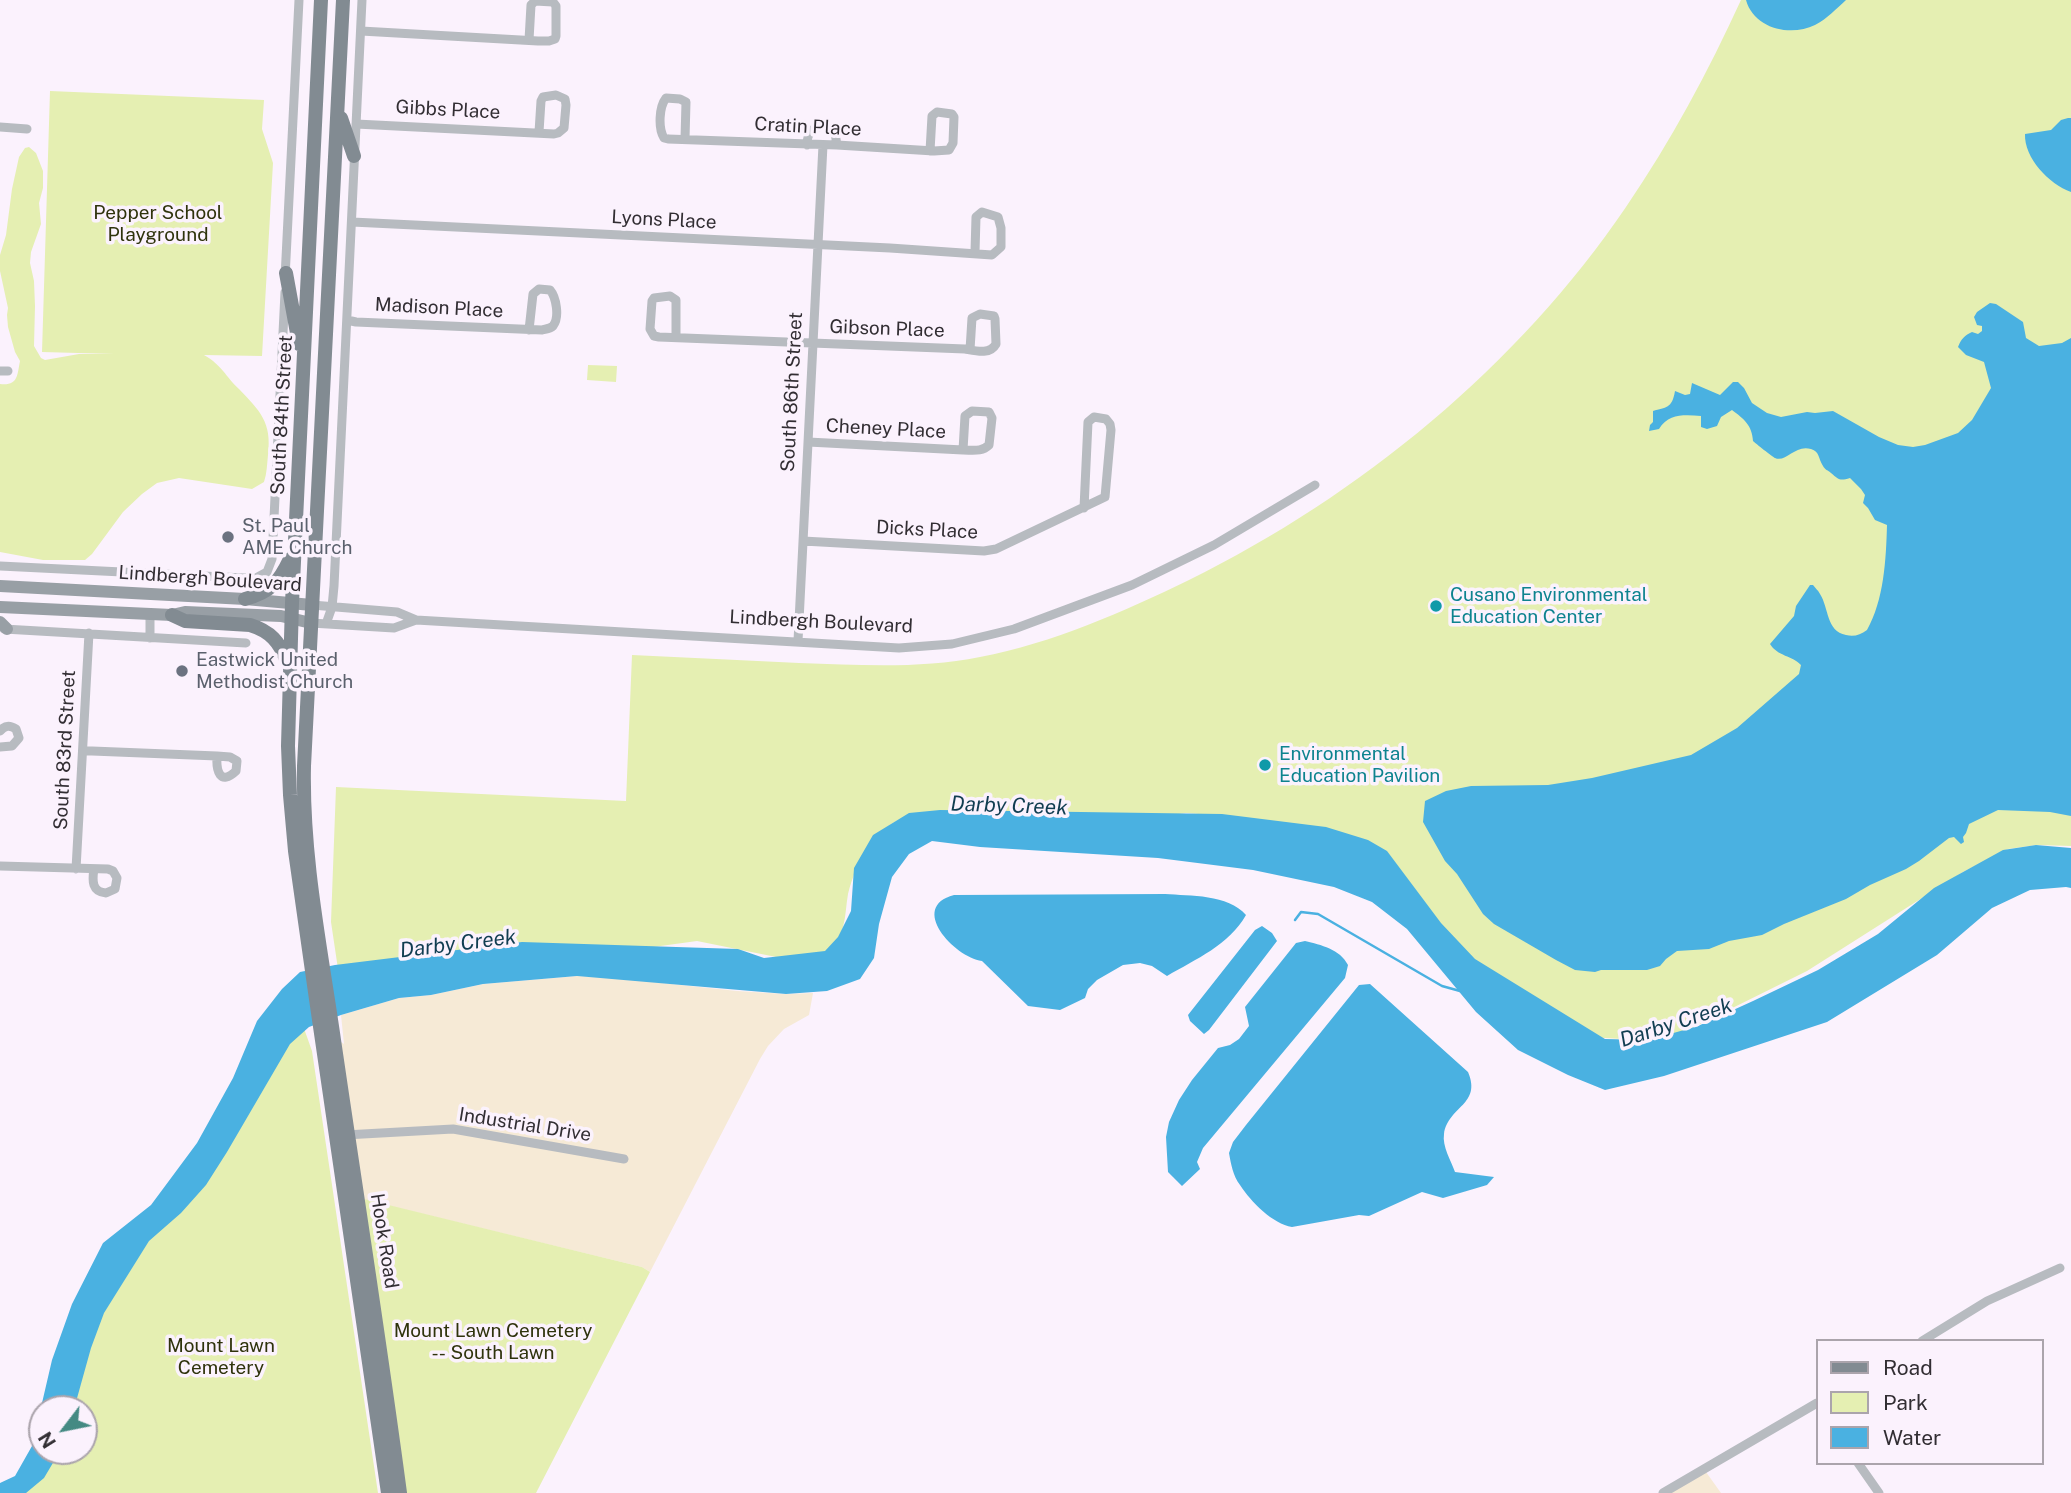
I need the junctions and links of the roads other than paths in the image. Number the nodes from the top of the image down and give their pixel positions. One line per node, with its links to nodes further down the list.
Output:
1 (299, 0): 21 (street, South 84th Street)
2 (321, 0): 27 (main road, South 84th Street)
3 (343, 0): 7 (main road, South 84th Street)
4 (362, 0): 5 (street, South 84th Street)
5 (361, 31): 6 (street); 8 (street, South 84th Street)
6 (529, 40): 6 (street)
7 (338, 110): 17 (main road); 39 (main road, South 84th Street)
8 (356, 124): 11 (street, Gibbs Place); 17 (street, South 84th Street)
9 (0, 127): 10 (street)
10 (27, 129)
11 (539, 132): 11 (street, Gibbs Place)
12 (685, 139): 12 (street, Cratin Place); 13 (street, Cratin Place)
13 (807, 145): 14 (street, Cratin Place); 15 (street)
14 (823, 145): 15 (street, Cratin Place); 19 (street, South 86th Street)
15 (837, 145): 16 (street, Cratin Place)
16 (930, 151): 16 (street)
17 (354, 156): 18 (street, South 84th Street)
18 (352, 222): 19 (street, Lyons Place); 22 (street, South 84th Street)
19 (817, 245): 20 (street, Lyons Place); 25 (street, South 86th Street)
20 (975, 252): 20 (street, Lyons Place)
21 (286, 273): 27 (main road); 35 (street, South 84th Street)
22 (347, 320): 23 (street, Madison Place); 41 (street, South 84th Street)
23 (529, 330): 23 (street, Madison Place)
24 (676, 337): 24 (street, Gibson Place); 25 (street, Gibson Place)
25 (812, 343): 26 (street, Gibson Place); 28 (street, South 86th Street)
26 (970, 350): 26 (street, Gibson Place)
27 (303, 367): 33 (main road, South 84th Street)
28 (807, 442): 29 (street, Cheney Place); 32 (street, South 86th Street)
29 (963, 450): 29 (street, Cheney Place)
30 (1315, 485): 50 (street, Lindbergh Boulevard)
31 (1084, 508): 31 (street, Dicks Place); 32 (street, Dicks Place)
32 (803, 541): 50 (street, South 86th Street)
33 (294, 551): 37 (main road); 38 (main road, South 84th Street)
34 (0, 566): 35 (street, Lindbergh Boulevard)
35 (262, 575)
36 (0, 586): 37 (main road, Lindbergh Boulevard)
37 (245, 598): 38 (main road, Lindbergh Boulevard)
38 (292, 603): 39 (main road, Lindbergh Boulevard); 44 (main road, South 84th Street)
39 (312, 605): 41 (street, Lindbergh Boulevard); 46 (main road, South 84th Street)
40 (0, 607): 42 (main road, Lindbergh Boulevard)
41 (332, 607): 45 (street, Lindbergh Boulevard); 46 (street, South 84th Street)
42 (150, 614): 43 (main road, Lindbergh Boulevard); 49 (street, Lindbergh Boulevard)
43 (172, 615): 44 (main road, Lindbergh Boulevard); 52 (main road)
44 (292, 618): 46 (main road, Lindbergh Boulevard); 52 (main road, South 84th Street)
45 (416, 620): 46 (street, Lindbergh Boulevard); 50 (street, Lindbergh Boulevard)
46 (319, 623): 60 (main road, South 84th Street)
47 (2, 627): 48 (street)
48 (89, 633): 49 (street); 55 (street, South 83rd Street)
49 (150, 638): 51 (street)
50 (799, 641)
51 (246, 643)
52 (290, 673): 60 (main road, South 84th Street)
53 (0, 731): 54 (street)
54 (0, 747)
55 (83, 751): 56 (street); 58 (street, South 83rd Street)
56 (217, 756)
57 (0, 866): 58 (street)
58 (76, 869): 59 (street)
59 (94, 869)
60 (314, 945): 61 (main road, South 84th Street)
61 (321, 996): 62 (main road, Hook Road)
62 (342, 1135): 63 (street, Industrial Drive); 68 (main road, Hook Road); 69 (main road, Hook Road)
63 (625, 1158)
64 (2060, 1268): 65 (street)
65 (1925, 1339)
66 (1815, 1406): 70 (street)
67 (1859, 1465): 71 (street)
68 (388, 1493)
69 (400, 1493)
70 (1663, 1493)
71 (1879, 1493)

